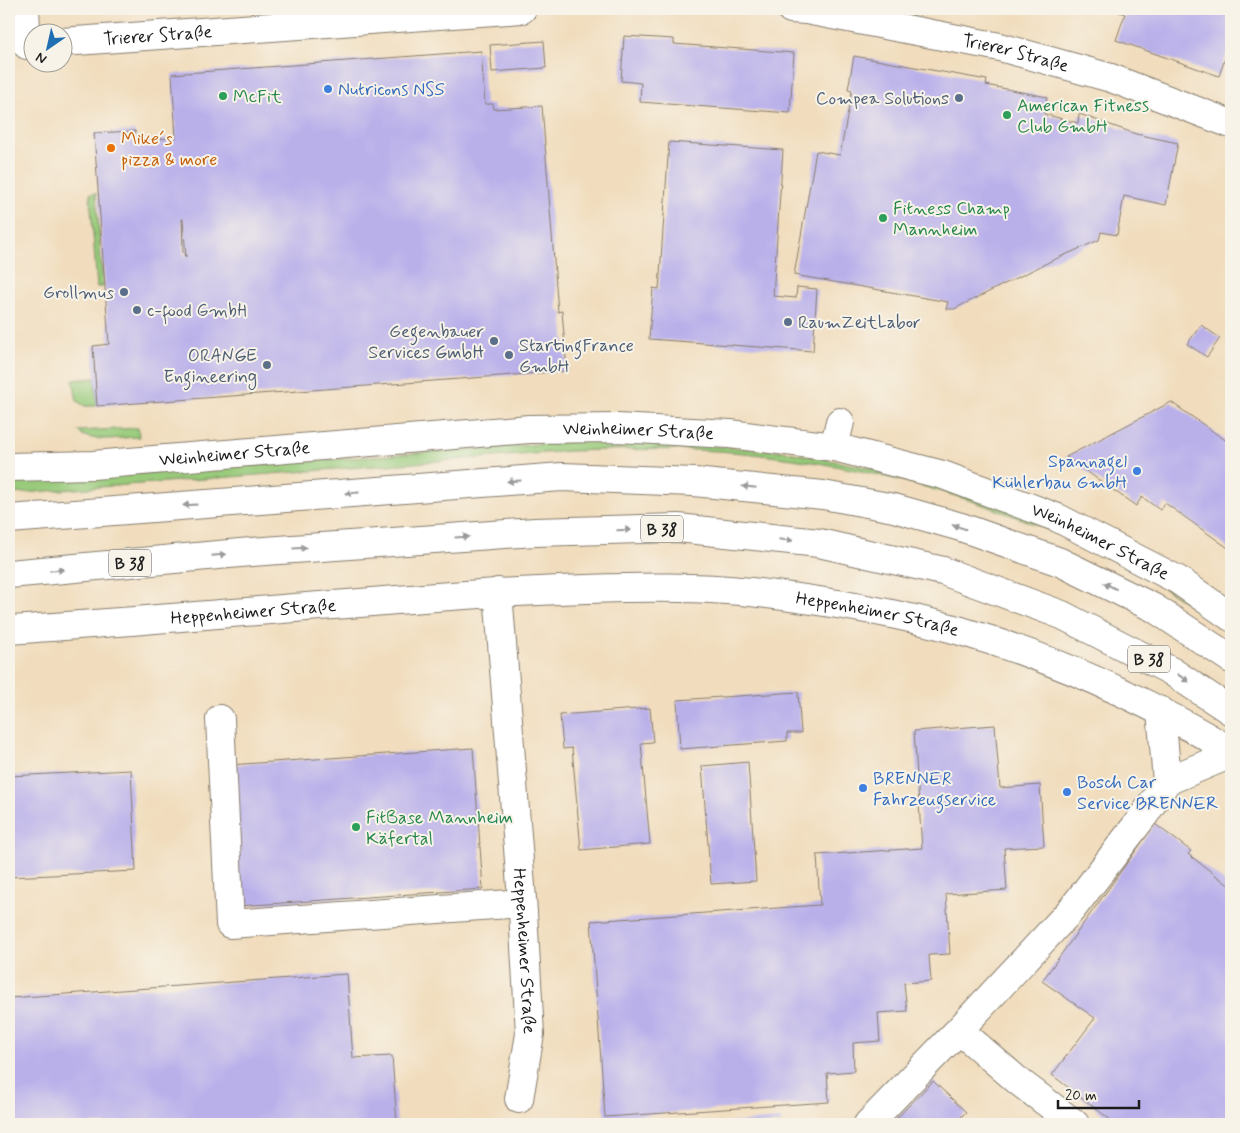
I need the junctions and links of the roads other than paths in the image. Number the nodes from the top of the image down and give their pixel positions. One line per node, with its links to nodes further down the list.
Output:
1 (24, 9): 4 (main road)
2 (522, 9): 5 (main road, Trierer Straße)
3 (791, 9): 6 (main road, Trierer Straße)
4 (24, 22)
5 (72, 41)
6 (1231, 124)
7 (9, 467): 11 (main road, Weinheimer Straße)
8 (9, 519): 13 (main road, B 38, one-way to 8)
9 (9, 574): 15 (main road, B 38, one-way to 15)
10 (498, 592): 12 (main road, Heppenheimer Straße); 14 (main road, Heppenheimer Straße); 19 (main road, Heppenheimer Straße)
11 (1231, 617)
12 (9, 630)
13 (1231, 659)
14 (1161, 711): 17 (main road, Heppenheimer Straße); 18 (main road)
15 (1231, 711)
16 (220, 719): 19 (main road)
17 (1231, 752): 18 (main road)
18 (1167, 781): 20 (main road)
19 (522, 903): 21 (main road, Heppenheimer Straße)
20 (959, 1030): 22 (main road); 23 (main road)
21 (520, 1100)
22 (868, 1124)
23 (1075, 1124)

